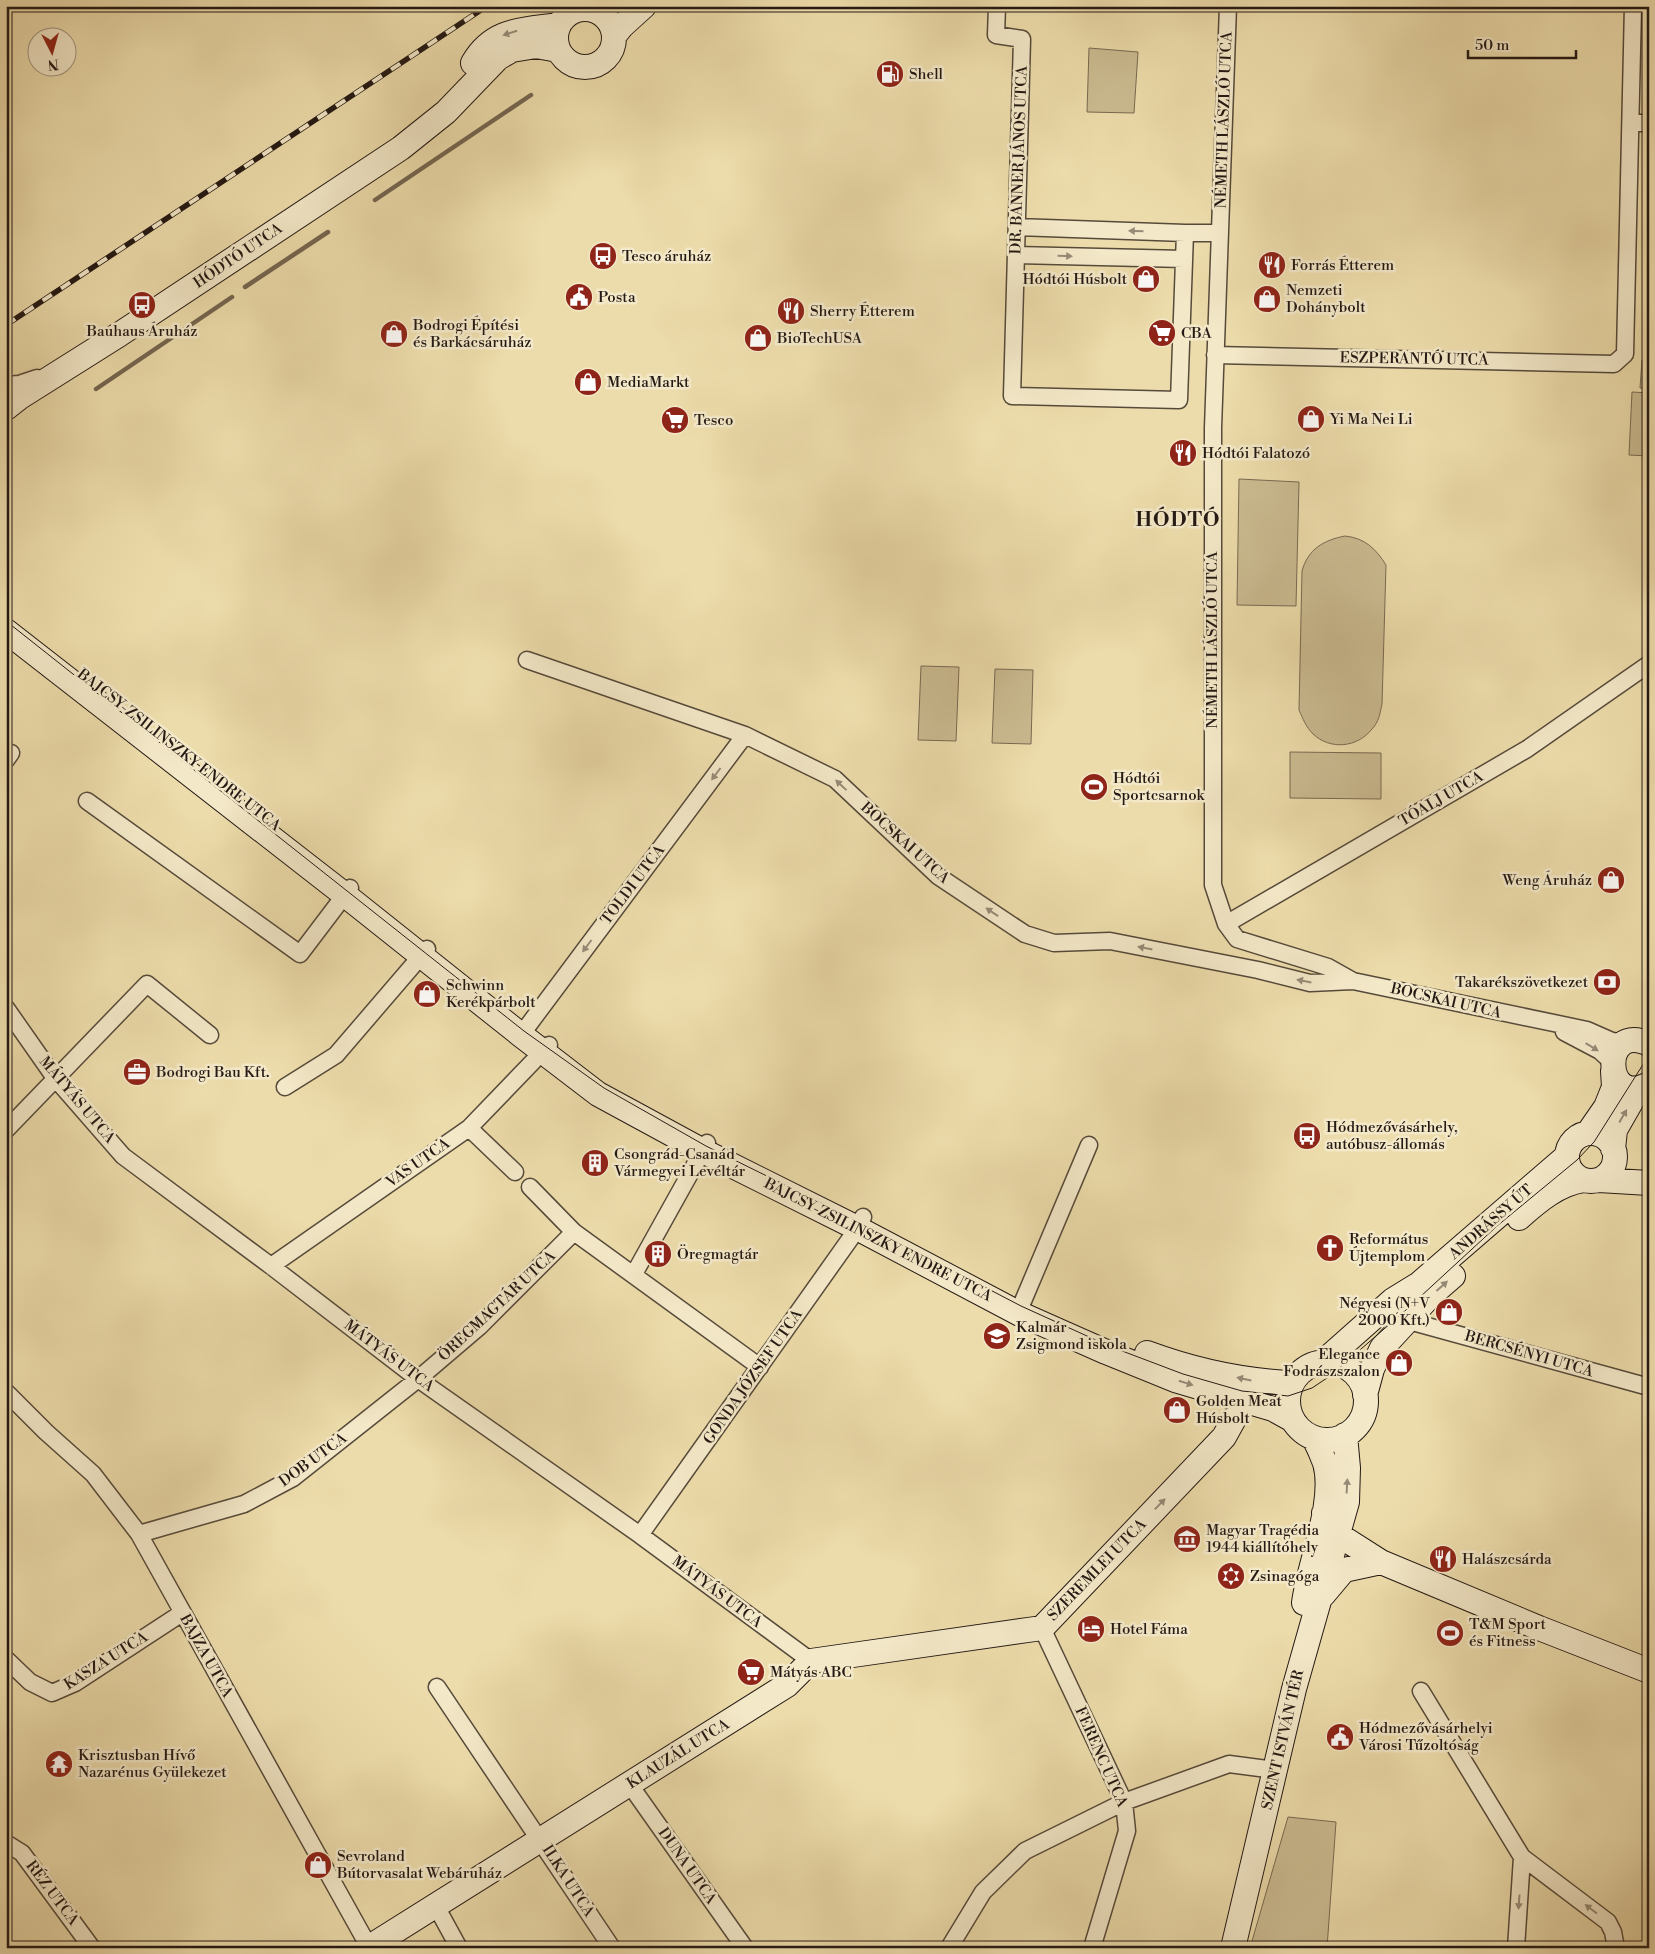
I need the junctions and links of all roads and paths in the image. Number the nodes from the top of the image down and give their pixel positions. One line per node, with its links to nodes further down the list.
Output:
1 (644, 6): 7 (street)
2 (997, 6): 12 (street, DR. BANNER JÁNOS UTCA)
3 (1228, 6): 14 (street, NÉMETH LÁSZLÓ UTCA)
4 (1633, 6): 10 (street)
5 (600, 9): 6 (street); 7 (street)
6 (564, 15): 8 (street); 9 (street, HÓDTÓ UTCA, one-way to 9)
7 (614, 36): 8 (street)
8 (558, 50): 9 (street, HÓDTÓ UTCA)
9 (462, 94): 18 (street, HÓDTÓ UTCA)
10 (1631, 123): 11 (street); 17 (street, ESZPERANTÓ UTCA)
11 (1649, 123)
12 (1017, 226): 13 (street, one-way to 12); 15 (street, DR. BANNER JÁNOS UTCA)
13 (1185, 233): 14 (street); 16 (street)
14 (1220, 233): 17 (street, NÉMETH LÁSZLÓ UTCA)
15 (1016, 255): 16 (street, one-way to 16); 16 (street, DR. BANNER JÁNOS UTCA)
16 (1184, 260)
17 (1215, 355): 28 (street, NÉMETH LÁSZLÓ UTCA)
18 (69, 366): 19 (street); 20 (street, HÓDTÓ UTCA)
19 (6, 385)
20 (6, 408)
21 (6, 613): 27 (street, BAJCSY-ZSILINSZKY ENDRE UTCA)
22 (6, 631): 27 (street, BAJCSY-ZSILINSZKY ENDRE UTCA)
23 (527, 660): 25 (street, BOCSKAI UTCA)
24 (1649, 664): 28 (street, TÓALJ UTCA)
25 (745, 735): 30 (street, BOCSKAI UTCA, one-way to 25); 33 (street, TOLDI UTCA, one-way to 33)
26 (87, 801): 27 (street)
27 (348, 891): 29 (street, BAJCSY-ZSILINSZKY ENDRE UTCA)
28 (1226, 924): 30 (street, BOCSKAI UTCA)
29 (426, 952): 33 (street, BAJCSY-ZSILINSZKY ENDRE UTCA); 40 (street)
30 (1353, 981): 32 (street, BOCSKAI UTCA)
31 (6, 1008): 38 (street, MÁTYÁS UTCA)
32 (1539, 1022): 35 (street, BOCSKAI UTCA); 37 (street, BOCSKAI UTCA, one-way to 37)
33 (524, 1031): 36 (street, BAJCSY-ZSILINSZKY ENDRE UTCA)
34 (210, 1035): 38 (street)
35 (1639, 1039): 37 (street)
36 (547, 1047): 41 (street, VAS UTCA); 45 (street, BAJCSY-ZSILINSZKY ENDRE UTCA)
37 (1612, 1067): 39 (street); 43 (street)
38 (55, 1078): 42 (street); 54 (street, MÁTYÁS UTCA)
39 (1646, 1086): 46 (street, one-way to 39)
40 (285, 1087)
41 (469, 1128): 48 (street); 54 (street, VAS UTCA)
42 (6, 1130)
43 (1588, 1133): 46 (street); 47 (street)
44 (1089, 1145): 56 (street)
45 (706, 1146): 52 (street, BAJCSY-ZSILINSZKY ENDRE UTCA); 55 (street)
46 (1614, 1153): 49 (street); 50 (street)
47 (1566, 1156): 49 (street); 58 (street, ANDRÁSSY ÚT)
48 (515, 1172)
49 (1591, 1180): 50 (street); 57 (street, ANDRÁSSY ÚT, one-way to 49)
50 (1649, 1182)
51 (530, 1187): 53 (street)
52 (860, 1222): 56 (street, BAJCSY-ZSILINSZKY ENDRE UTCA); 59 (street, GONDA JÓZSEF UTCA)
53 (574, 1232): 55 (street); 60 (street, ÖREGMAGTÁR UTCA)
54 (271, 1266): 60 (street, MÁTYÁS UTCA)
55 (634, 1274): 59 (street)
56 (1021, 1306): 61 (street, BAJCSY-ZSILINSZKY ENDRE UTCA, one-way to 56); 65 (street, BAJCSY-ZSILINSZKY ENDRE UTCA, one-way to 65)
57 (1408, 1321): 62 (street, BERCSÉNYI UTCA); 64 (street, ANDRÁSSY ÚT)
58 (1322, 1363): 61 (street); 64 (street)
59 (760, 1368): 72 (street, GONDA JÓZSEF UTCA)
60 (418, 1379): 70 (street, DOB UTCA); 72 (street, MÁTYÁS UTCA)
61 (1292, 1383): 66 (street)
62 (1649, 1387)
63 (6, 1392): 70 (street, BAJZA UTCA)
64 (1365, 1395): 67 (street)
65 (1237, 1410): 66 (street, BAJCSY-ZSILINSZKY ENDRE UTCA); 76 (street, SZEREMLEI UTCA, one-way to 65)
66 (1293, 1420): 68 (street)
67 (1345, 1435): 68 (street); 71 (street, SZENT ISTVÁN TÉR, one-way to 67)
68 (1314, 1438): 69 (street)
69 (1324, 1513): 71 (street); 81 (street)
70 (139, 1534): 75 (street, BAJZA UTCA)
71 (1337, 1534): 73 (street); 74 (street, SZENT ISTVÁN TÉR)
72 (640, 1535): 78 (street, MÁTYÁS UTCA)
73 (1381, 1562): 74 (street); 79 (street)
74 (1319, 1600): 81 (street, SZENT ISTVÁN TÉR)
75 (182, 1613): 77 (street, KASZA UTCA); 90 (street, BAJZA UTCA)
76 (1042, 1628): 78 (street, SZEREMLEI UTCA); 85 (street, FERENC UTCA)
77 (6, 1659)
78 (811, 1661): 84 (street, KLAUZÁL UTCA)
79 (1649, 1671)
80 (437, 1687): 86 (street)
81 (1294, 1689): 83 (street, SZENT ISTVÁN TÉR)
82 (1421, 1691): 88 (street)
83 (1275, 1770): 85 (street); 97 (street, SZENT ISTVÁN TÉR)
84 (630, 1785): 86 (street, KLAUZÁL UTCA); 94 (street, DUNA UTCA)
85 (1124, 1802): 95 (street); 96 (street, FERENC UTCA)
86 (541, 1840): 89 (street, KLAUZÁL UTCA); 93 (street, ILKA UTCA)
87 (6, 1843): 91 (street, RÉZ UTCA)
88 (1522, 1857): 98 (street, one-way to 98); 99 (street, one-way to 88)
89 (436, 1906): 90 (street, KLAUZÁL UTCA); 92 (street)
90 (368, 1947)
91 (92, 1948)
92 (459, 1948)
93 (612, 1948)
94 (745, 1948)
95 (949, 1948)
96 (1092, 1948)
97 (1233, 1948)
98 (1516, 1948)
99 (1616, 1948)

